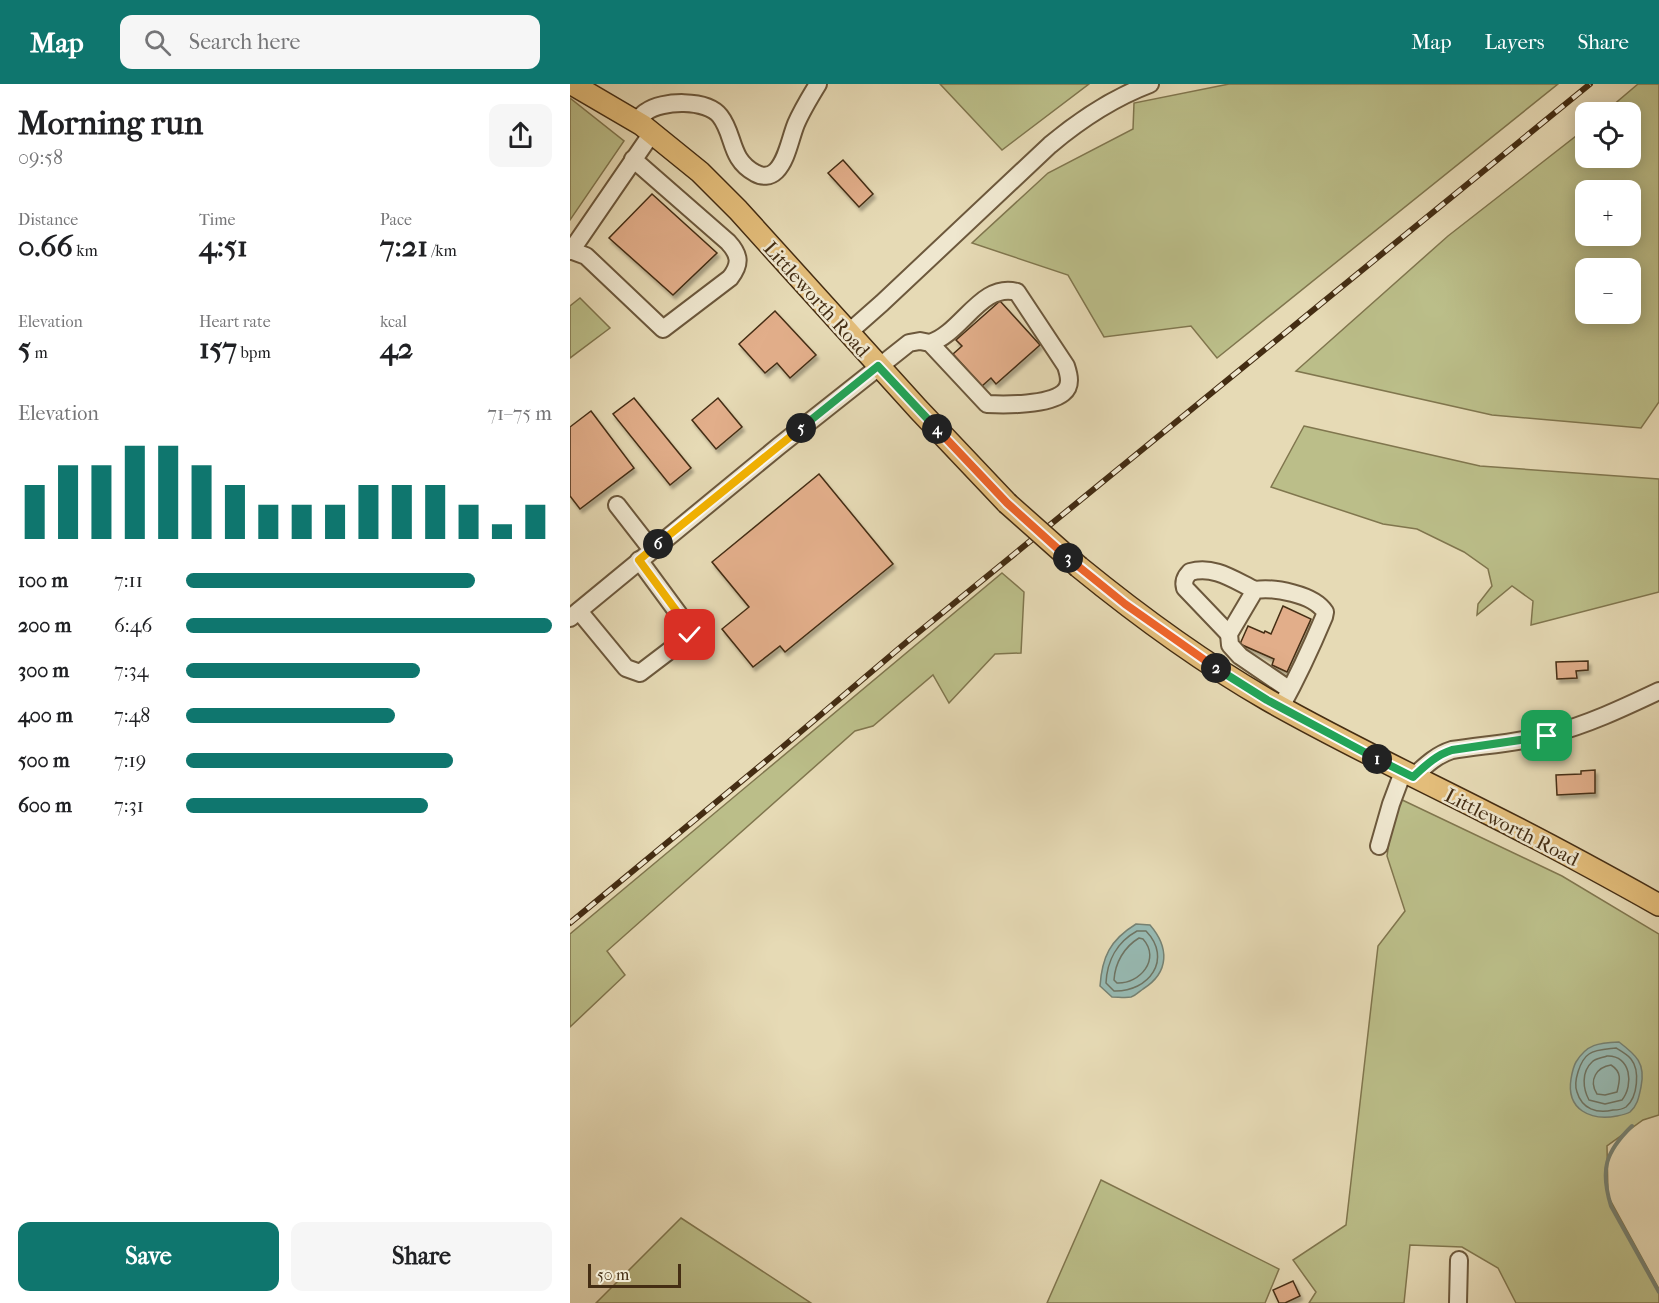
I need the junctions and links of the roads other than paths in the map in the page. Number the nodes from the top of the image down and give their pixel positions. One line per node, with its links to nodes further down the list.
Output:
1 (572, 84): 4 (main road, Littleworth Road)
2 (819, 84): 4 (street)
3 (1150, 84): 7 (street)
4 (644, 127): 5 (street); 7 (main road, Littleworth Road)
5 (633, 159): 6 (street); 6 (street)
6 (570, 251)
7 (848, 333): 9 (main road, Littleworth Road)
8 (930, 343): 8 (street); 9 (street)
9 (878, 366): 11 (street); 16 (main road, Littleworth Road, bridge)
10 (617, 505): 11 (street)
11 (646, 555): 13 (street); 13 (street)
12 (1255, 590): 14 (street); 14 (street); 16 (street)
13 (574, 614)
14 (1229, 634): 16 (street)
15 (1659, 691): 17 (street)
16 (1286, 699): 17 (main road, Littleworth Road)
17 (1408, 774): 18 (street); 19 (main road, Littleworth Road)
18 (1379, 846)
19 (1659, 905)
20 (1459, 1260): 21 (street)
21 (1458, 1303)

